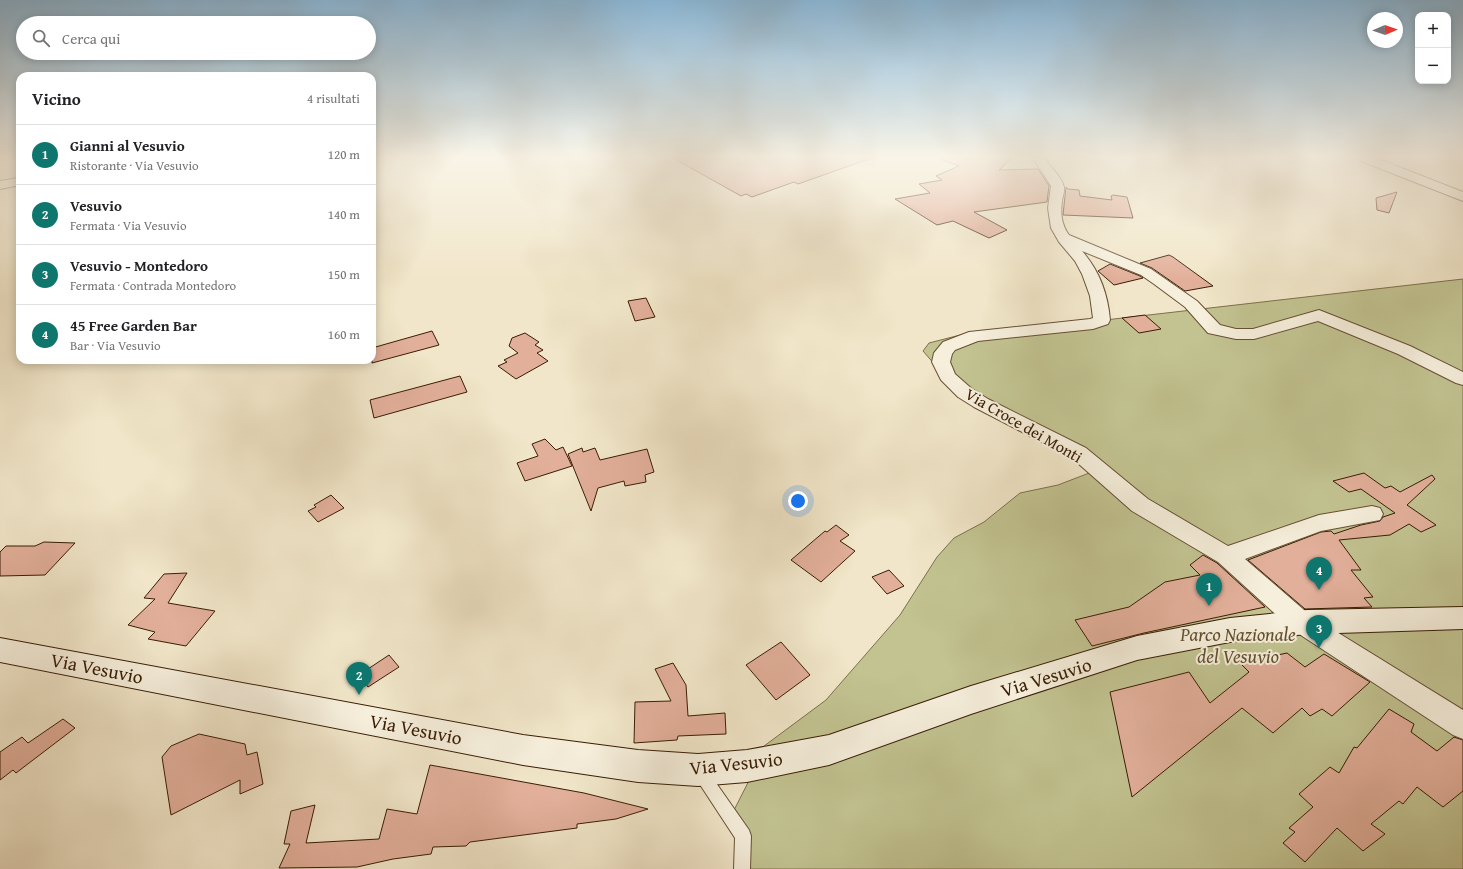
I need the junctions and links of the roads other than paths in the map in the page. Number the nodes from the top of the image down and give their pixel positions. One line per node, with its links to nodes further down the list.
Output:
1 (1056, 199): 2 (street, Via Croce dei Monti)
2 (1064, 238): 3 (street); 5 (street, Via Croce dei Monti)
3 (1463, 379)
4 (1372, 514): 5 (street)
5 (1226, 556): 7 (street, Via Croce dei Monti)
6 (1463, 618): 7 (street, Via Vesuvio)
7 (1302, 623): 9 (street, Via Croce dei Monti); 10 (street, Via Vesuvio)
8 (0, 650): 10 (street, Via Vesuvio)
9 (1463, 726)
10 (698, 770): 11 (lane)
11 (742, 869)

